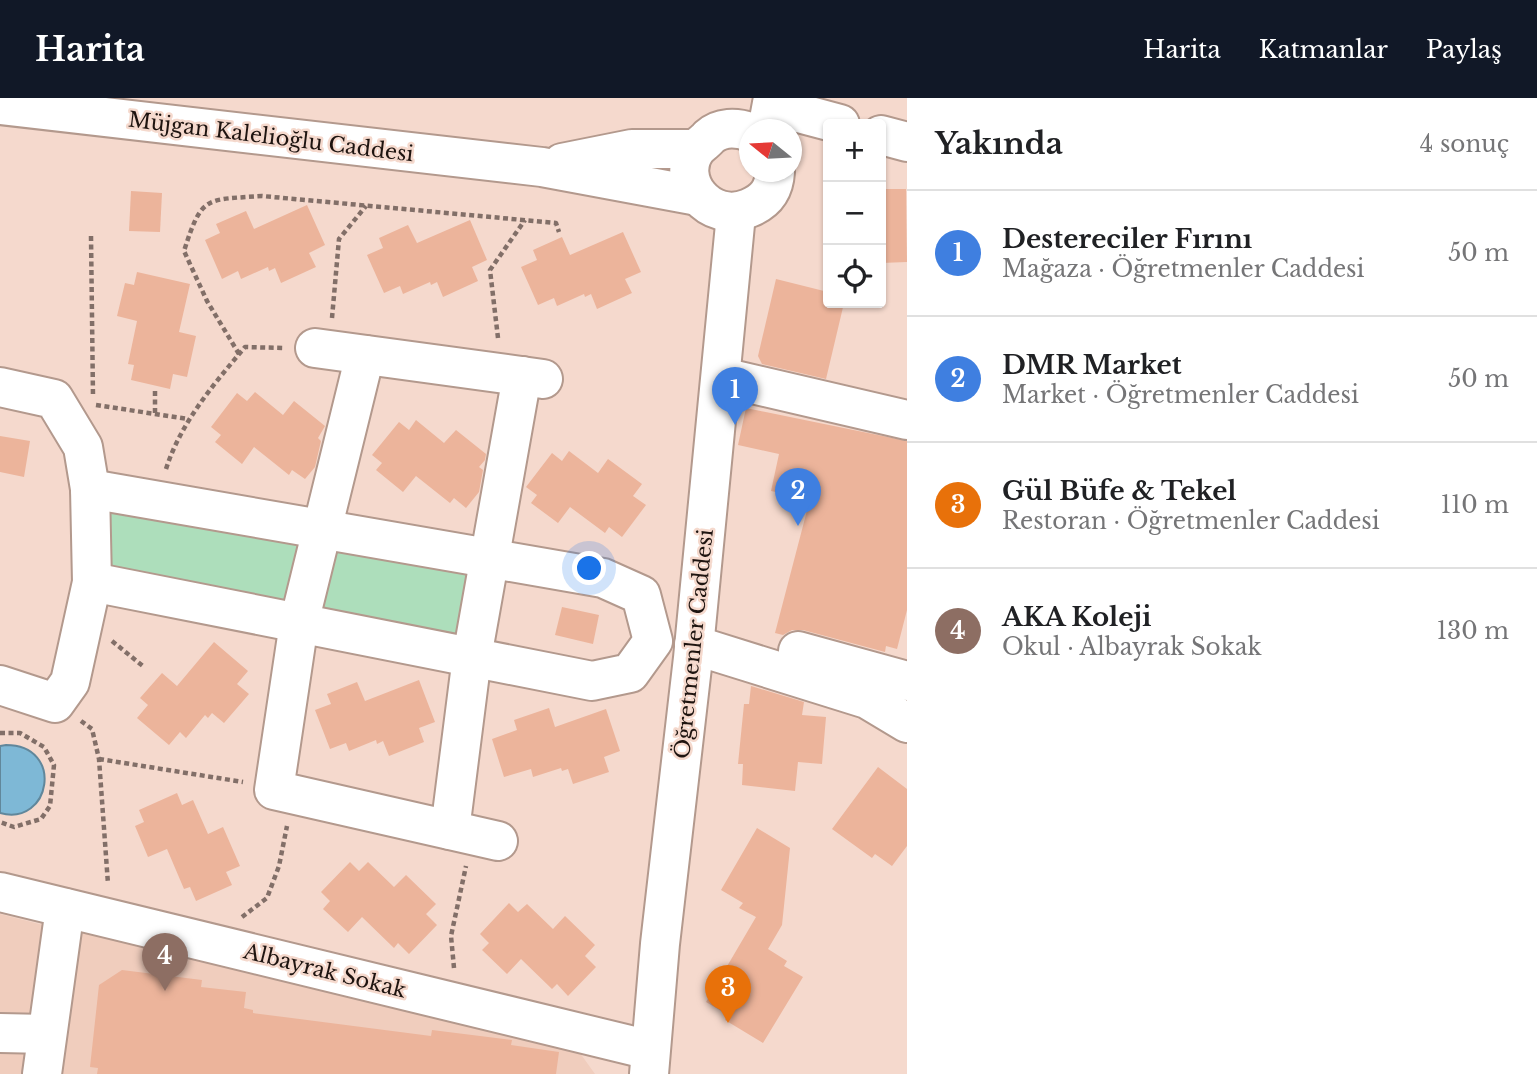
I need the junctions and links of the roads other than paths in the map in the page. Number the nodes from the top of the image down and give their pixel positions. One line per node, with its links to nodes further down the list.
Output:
1 (0, 105): 2 (street, Müjgan Kalelioğlu Caddesi)
2 (68, 105): 9 (street, Müjgan Kalelioğlu Caddesi)
3 (739, 122): 9 (street, Müjgan Kalelioğlu Caddesi)
4 (802, 123): 5 (street, Müjgan Kalelioğlu Caddesi)
5 (823, 123)
6 (739, 124): 11 (street)
7 (886, 136): 8 (street)
8 (907, 142)
9 (542, 167): 11 (street, Müjgan Kalelioğlu Caddesi)
10 (773, 182): 12 (street)
11 (698, 196): 12 (street, Müjgan Kalelioğlu Caddesi)
12 (736, 214): 13 (street, Öğretmenler Caddesi)
13 (722, 377): 15 (street); 21 (street, Öğretmenler Caddesi)
14 (0, 387): 16 (street)
15 (907, 420)
16 (90, 489): 17 (street); 19 (street)
17 (322, 529): 18 (street); 18 (street); 20 (street)
18 (488, 558): 22 (street); 23 (street)
19 (92, 582): 20 (street); 25 (street)
20 (299, 623): 23 (street); 23 (street)
21 (695, 639): 22 (street); 24 (street); 26 (street); 31 (street, Öğretmenler Caddesi)
22 (653, 641): 23 (street)
23 (472, 657)
24 (907, 681)
25 (0, 685)
26 (907, 723)
27 (0, 892): 28 (street, Albayrak Sokak)
28 (65, 908): 30 (street); 31 (street, Albayrak Sokak)
29 (0, 1033): 30 (street)
30 (47, 1034): 32 (street)
31 (650, 1062)
32 (42, 1074)

